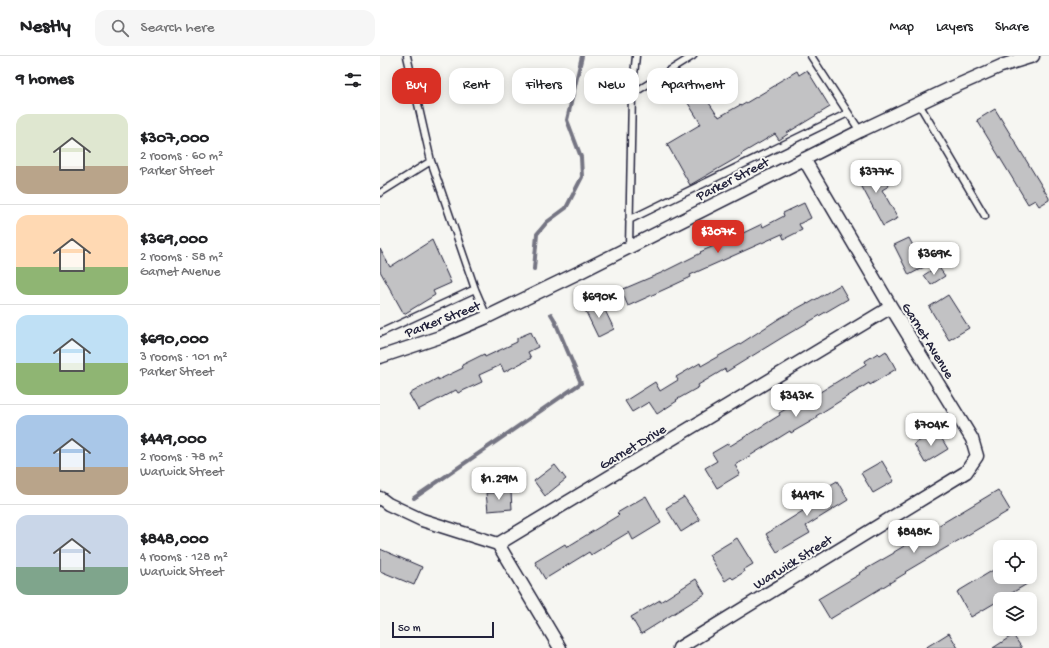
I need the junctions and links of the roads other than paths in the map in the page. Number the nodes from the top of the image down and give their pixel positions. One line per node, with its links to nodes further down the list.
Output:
1 (407, 56): 13 (lane)
2 (636, 56): 6 (lane)
3 (693, 56): 7 (lane)
4 (811, 56): 10 (lane)
5 (1033, 56): 9 (street, Parker Street)
6 (635, 68)
7 (639, 90)
8 (632, 104): 16 (lane)
9 (919, 104): 11 (street, Parker Street); 15 (lane)
10 (848, 113): 11 (lane); 16 (lane)
11 (860, 131): 12 (street, Parker Street)
12 (804, 159): 17 (street, Parker Street); 19 (street, Garnet Avenue)
13 (431, 161): 14 (lane); 18 (lane)
14 (380, 193)
15 (985, 216)
16 (629, 220): 17 (lane)
17 (629, 247): 20 (street, Parker Street)
18 (475, 289): 20 (lane); 21 (lane)
19 (891, 307): 23 (street, Garnet Avenue); 25 (street, Garnet Drive)
20 (487, 317): 22 (street, Parker Street)
21 (380, 333)
22 (380, 357)
23 (977, 456): 27 (street, Warwick Street)
24 (380, 498): 25 (street)
25 (498, 544): 26 (street)
26 (560, 648)
27 (679, 648)

